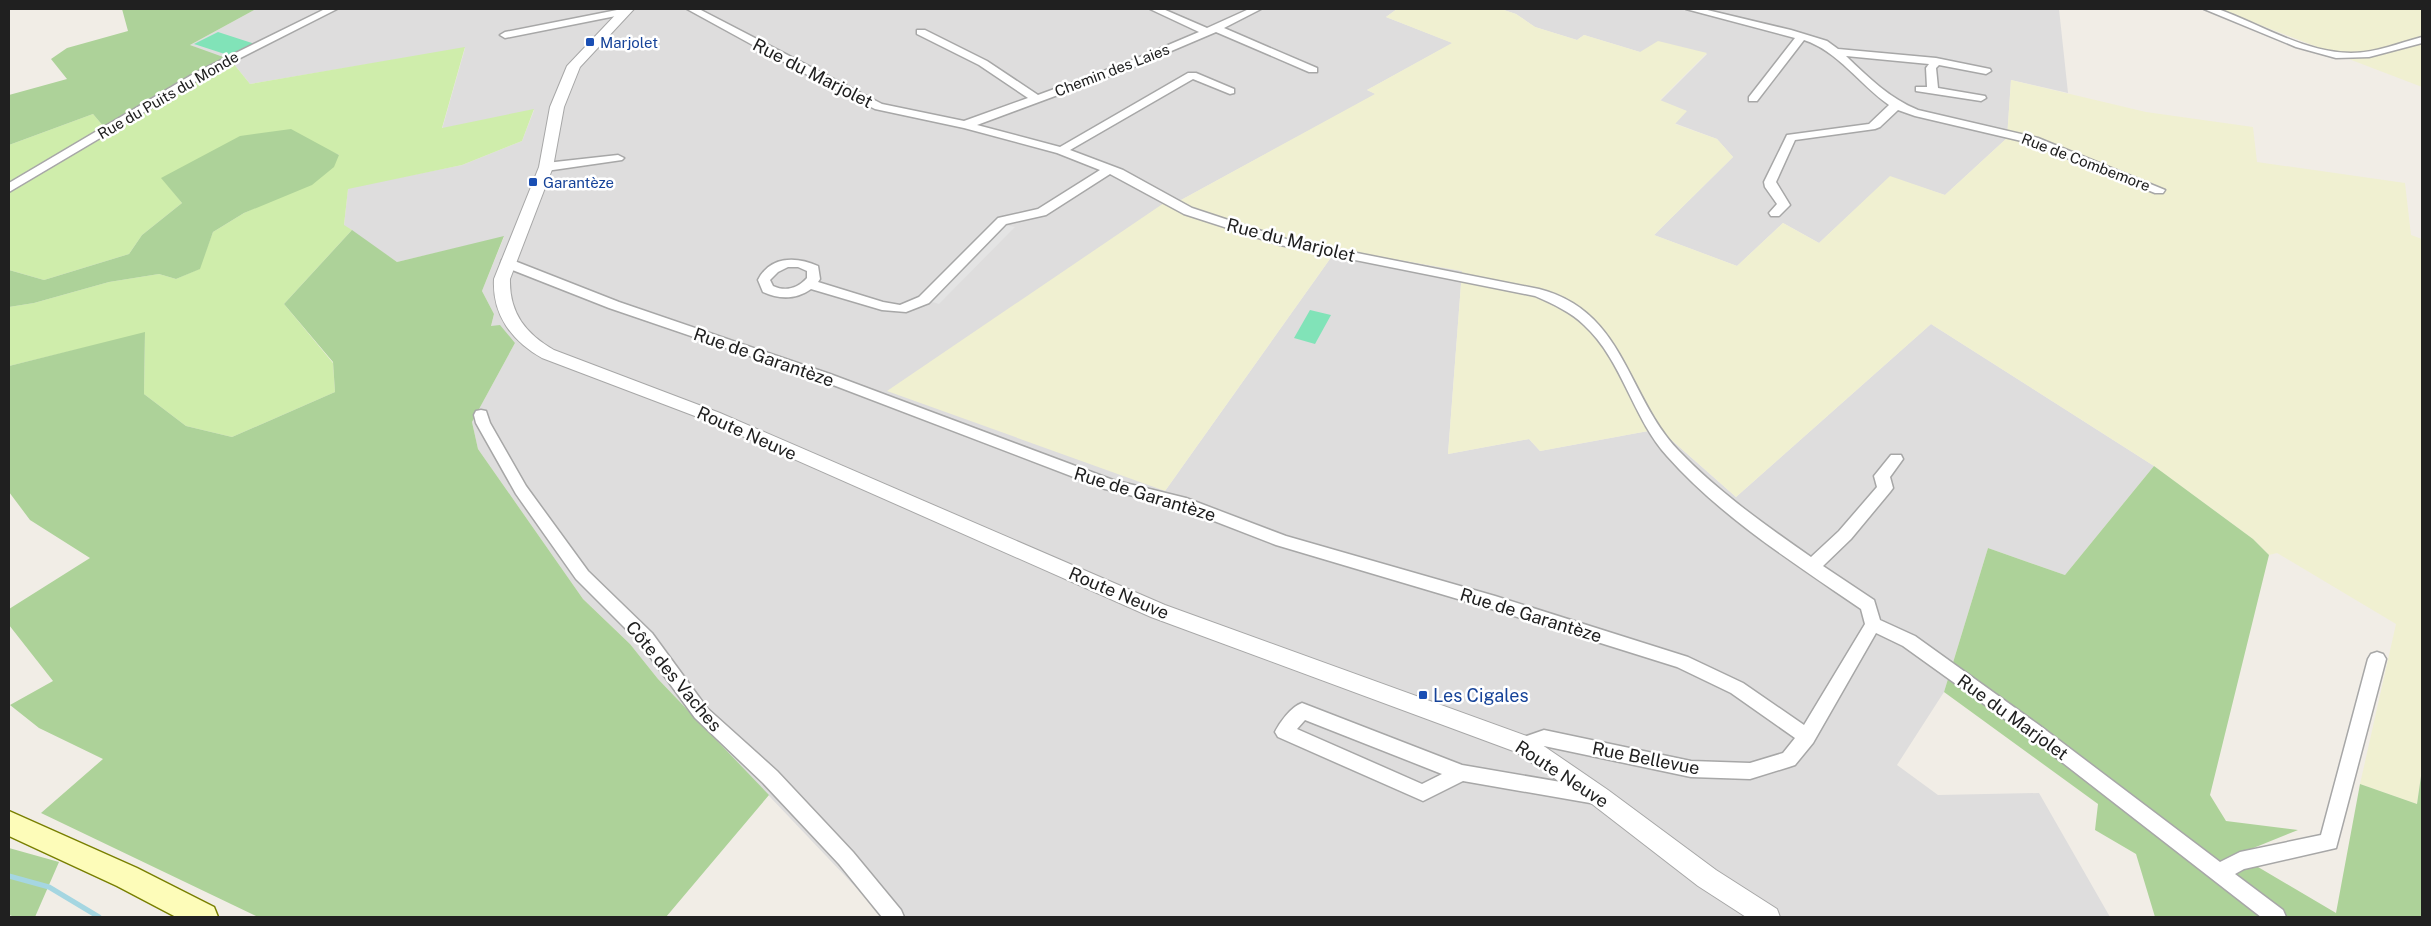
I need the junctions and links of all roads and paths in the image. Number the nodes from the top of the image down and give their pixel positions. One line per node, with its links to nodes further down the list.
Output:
1 (332, 9): 29 (street, Rue du Puits du Monde)
2 (692, 9): 24 (street, Rue du Marjolet)
3 (1155, 9): 8 (street)
4 (1256, 9): 8 (street, Chemin des Laies)
5 (1691, 9): 11 (street, Rue de Combemore)
6 (2209, 9): 12 (street)
7 (627, 10): 10 (street); 27 (street, Route Neuve)
8 (1212, 30): 15 (street); 21 (street, Chemin des Laies)
9 (921, 32): 21 (street)
10 (505, 35)
11 (1802, 36): 13 (street, Rue de Combemore); 22 (street)
12 (2422, 40)
13 (1835, 52): 14 (street); 23 (street, Rue de Combemore)
14 (1936, 61): 16 (street); 18 (street)
15 (1313, 70)
16 (1986, 71)
17 (1920, 89): 18 (street)
18 (1932, 91): 20 (street)
19 (1230, 92): 25 (street)
20 (1981, 98)
21 (1037, 99): 24 (street, Chemin des Laies)
22 (1753, 99)
23 (1896, 105): 30 (street, Rue de Combemore); 31 (street)
24 (965, 125): 25 (street, Rue du Marjolet)
25 (1061, 151): 28 (street, Rue du Marjolet)
26 (618, 158): 27 (street)
27 (546, 168): 32 (street, Route Neuve)
28 (1108, 169): 33 (street); 36 (street, Rue du Marjolet)
29 (9, 188)
30 (2159, 190)
31 (1776, 213)
32 (507, 263): 39 (street, Rue de Garantèze); 40 (street, Route Neuve)
33 (810, 284)
34 (481, 415): 46 (street, Côte des Vaches)
35 (1896, 459): 36 (street)
36 (1812, 566): 37 (street, Rue du Marjolet)
37 (1873, 624): 39 (street, Rue Bellevue); 44 (street, Rue du Marjolet)
38 (2377, 659): 44 (street)
39 (1807, 736): 40 (street, Rue Bellevue)
40 (1524, 745): 42 (street, Route Neuve)
41 (1460, 773): 41 (street); 42 (street)
42 (1600, 797): 47 (street, Route Neuve)
43 (9, 823): 45 (main road)
44 (2219, 873): 48 (street, Rue du Marjolet)
45 (204, 917)
46 (894, 917)
47 (1768, 917)
48 (2276, 917)

